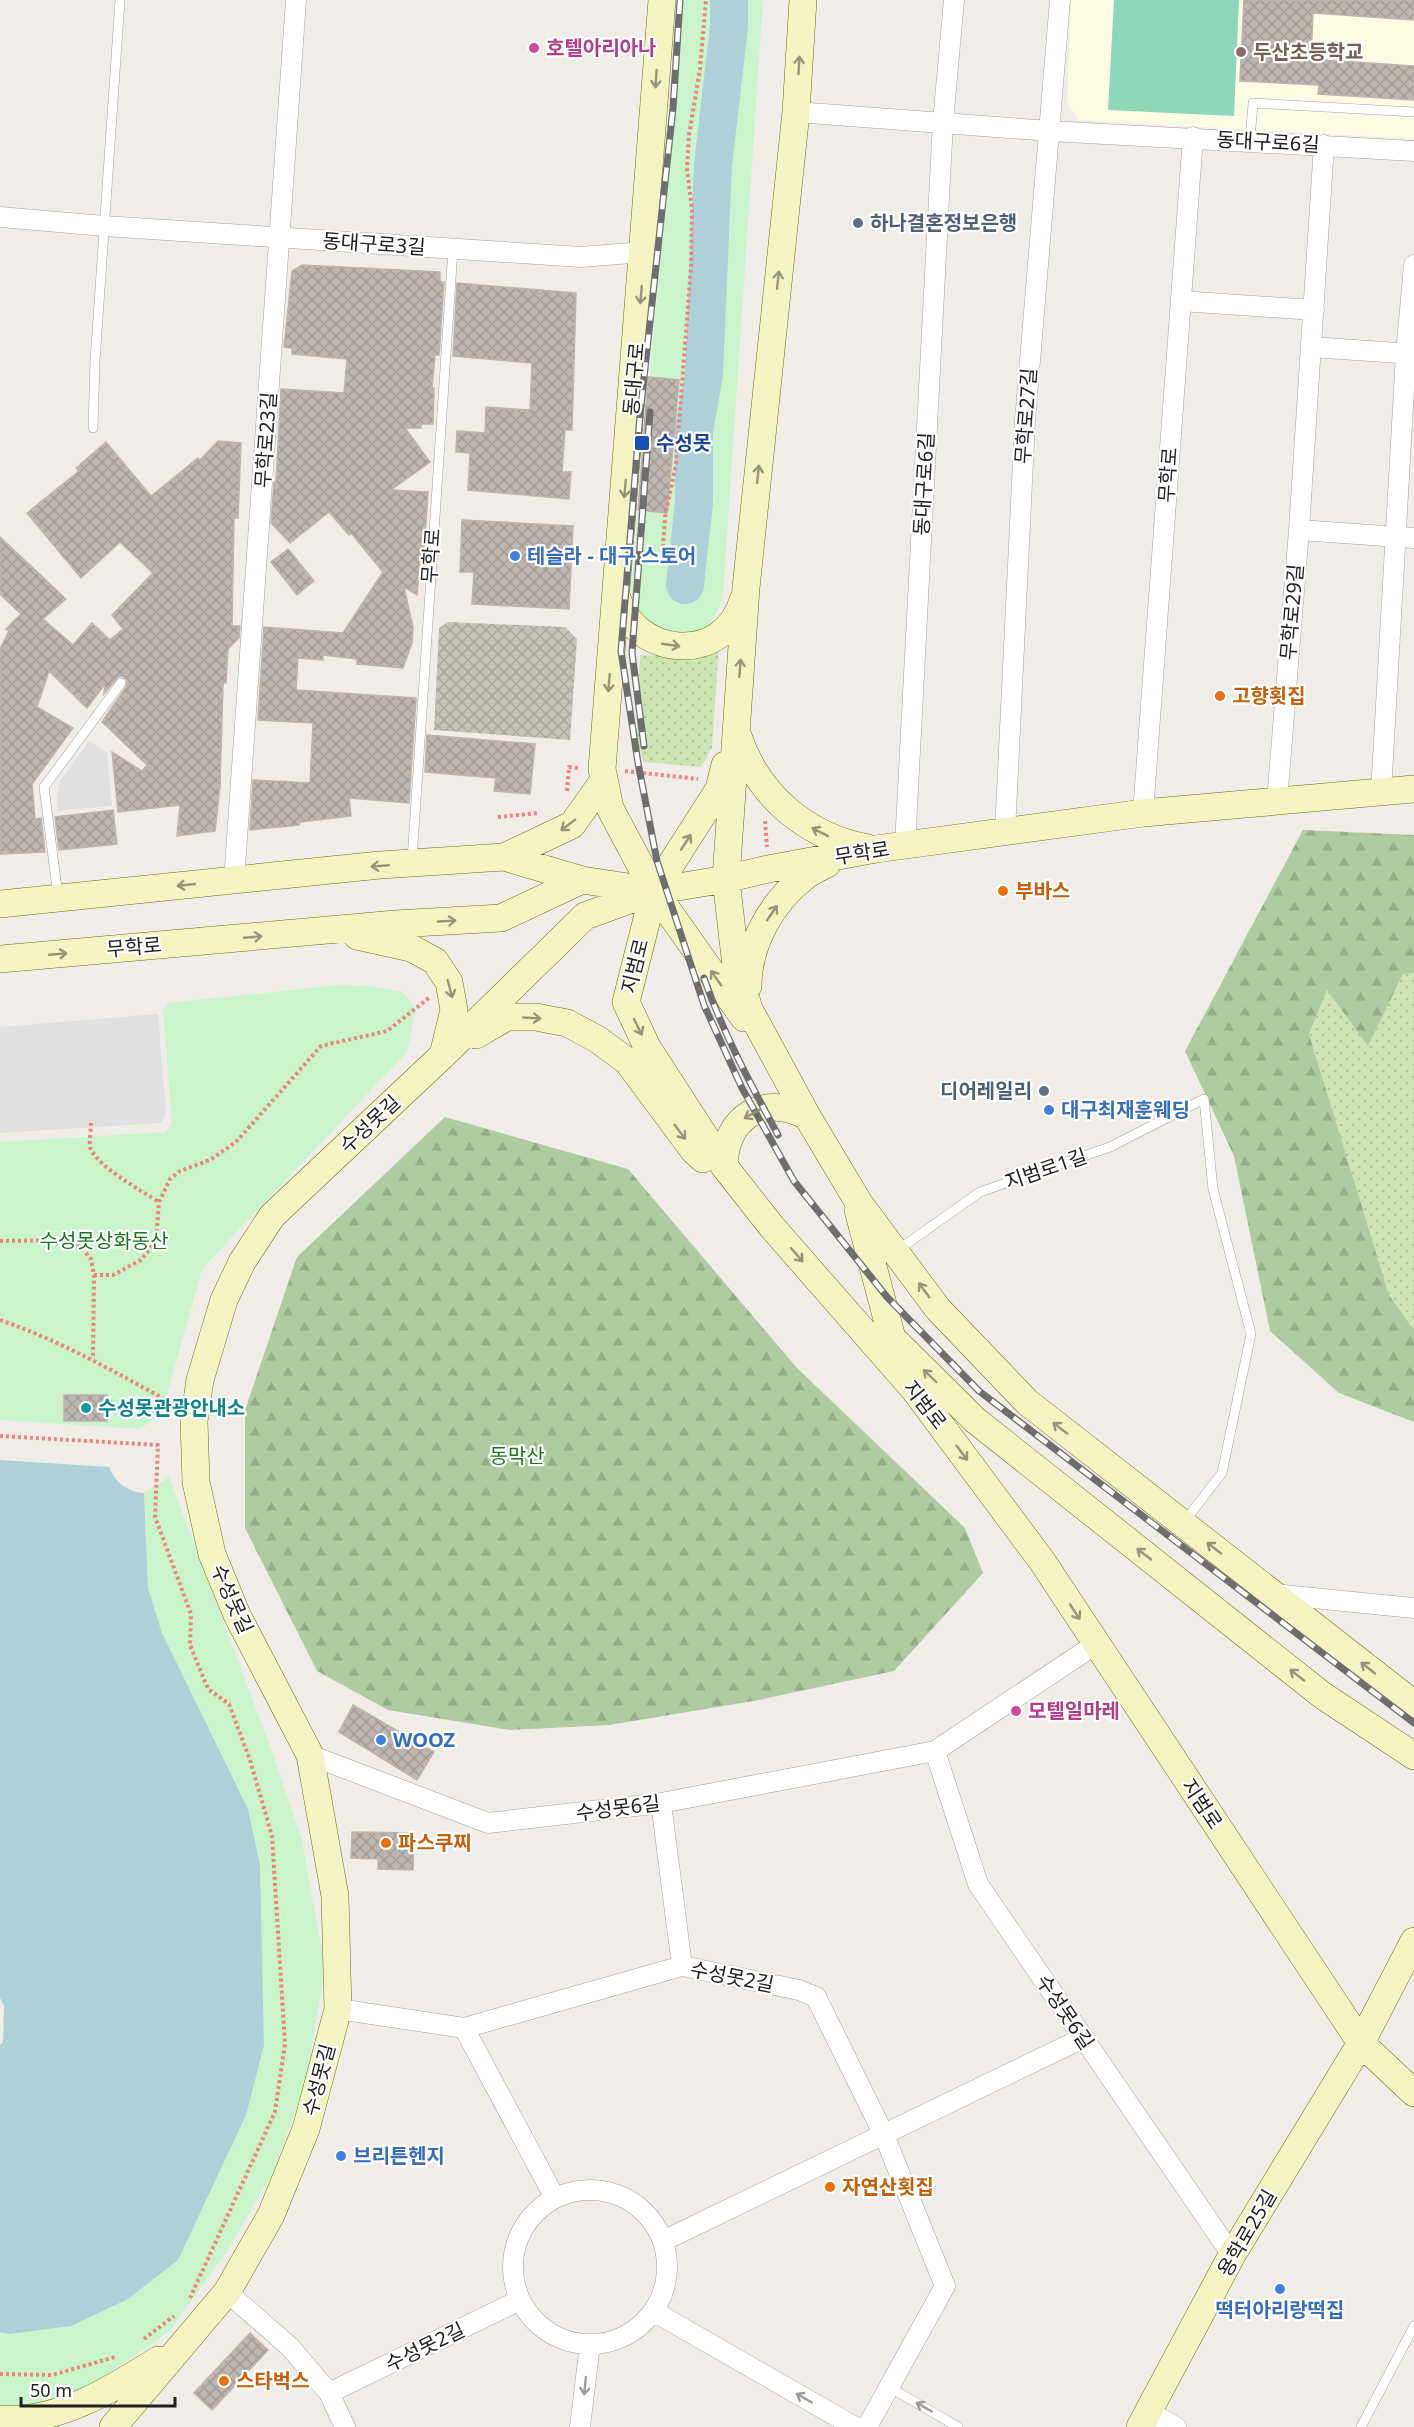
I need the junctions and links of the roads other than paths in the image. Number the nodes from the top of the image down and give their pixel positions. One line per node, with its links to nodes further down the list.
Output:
1 (120, 0): 16 (lane)
2 (296, 0): 17 (street, 무학로23길)
3 (662, 0): 19 (main road, 동대구로, one-way to 19)
4 (803, 0): 7 (main road, one-way to 4)
5 (954, 0): 9 (street, 동대구로6길)
6 (1060, 0): 10 (street, 무학로27길)
7 (796, 112): 9 (street, 동대구로6길); 28 (main road, one-way to 7)
8 (1414, 112): 12 (lane)
9 (943, 122): 10 (street, 동대구로6길); 38 (street, 동대구로6길)
10 (1050, 131): 11 (street, 동대구로6길); 37 (street, 무학로27길)
11 (1193, 137): 12 (street, 동대구로6길); 21 (street, 무학로)
12 (1250, 141): 13 (street, 동대구로6길)
13 (1324, 145): 14 (street, 동대구로6길); 22 (street, 무학로29길)
14 (1414, 151)
15 (0, 217): 16 (street, 동대구로3길)
16 (104, 226): 17 (street, 동대구로3길); 25 (lane)
17 (280, 238): 18 (street, 동대구로3길); 44 (street, 무학로23길)
18 (453, 249): 19 (street, 동대구로3길); 42 (lane, 무학로)
19 (644, 252): 29 (main road, 동대구로, one-way to 29)
20 (1414, 265): 24 (street)
21 (1181, 301): 22 (street); 36 (street, 무학로)
22 (1314, 310): 23 (street, 무학로29길)
23 (1311, 347): 24 (street); 26 (street, 무학로29길)
24 (1410, 354): 27 (street)
25 (93, 428)
26 (1299, 530): 27 (street); 35 (street, 무학로29길)
27 (1405, 538): 34 (street)
28 (746, 588): 29 (main road, one-way to 28); 31 (main road, one-way to 28)
29 (616, 595): 32 (main road, 동대구로, one-way to 32)
30 (121, 683): 47 (lane)
31 (735, 726): 39 (main road, one-way to 31); 43 (main road); 46 (main road, 지범로, one-way to 31)
32 (604, 780): 41 (main road, one-way to 41); 46 (main road, 동대구로)
33 (1414, 789): 34 (main road, 무학로)
34 (1381, 793): 35 (main road, 무학로)
35 (1277, 801): 36 (main road, 무학로)
36 (1143, 813): 37 (main road, 무학로)
37 (1005, 832): 38 (main road, 무학로)
38 (905, 846): 39 (main road, 무학로)
39 (876, 849): 40 (main road, 무학로)
40 (841, 856): 43 (main road, 무학로); 51 (main road, one-way to 40)
41 (504, 858): 42 (main road, 무학로); 45 (main road, 무학로)
42 (412, 863): 44 (main road, 무학로, one-way to 44)
43 (726, 879): 46 (main road, 무학로); 51 (main road)
44 (234, 880): 47 (main road, 무학로, one-way to 47)
45 (582, 880): 46 (main road, 무학로); 49 (main road, 무학로, one-way to 45)
46 (654, 891): 52 (main road, 수성못길); 53 (main road, one-way to 46); 55 (main road, 지범로, one-way to 55)
47 (58, 898): 48 (main road, 무학로)
48 (0, 904)
49 (330, 930): 50 (main road, 무학로, one-way to 49); 52 (main road, one-way to 52)
50 (0, 959)
51 (749, 1009): 53 (main road)
52 (442, 1056): 57 (main road, one-way to 57); 65 (main road, 수성못길)
53 (786, 1077): 54 (main road)
54 (807, 1116): 55 (main road, one-way to 55); 56 (main road)
55 (724, 1166): 57 (main road, 지범로)
56 (853, 1192): 58 (main road); 66 (main road, one-way to 56)
57 (772, 1227): 62 (main road, 지범로, one-way to 62)
58 (896, 1252): 59 (main road, one-way to 58); 59 (lane, 지범로1길)
59 (1183, 1524): 60 (main road, one-way to 59)
60 (1272, 1594): 61 (street); 63 (main road, one-way to 60)
61 (1414, 1608)
62 (1096, 1644): 64 (street, 수성못6길); 73 (main road, 지범로)
63 (1414, 1704)
64 (935, 1751): 67 (street, 수성못6길); 72 (street, 수성못6길)
65 (310, 1755): 67 (street, 수성못6길); 70 (main road, 수성못길)
66 (1414, 1756)
67 (661, 1803): 69 (street)
68 (1414, 1941): 73 (main road, 용학로25길)
69 (682, 1966): 71 (street, 수성못2길); 75 (street, 수성못2길)
70 (338, 2009): 71 (street, 수성못2길); 79 (main road, 수성못길)
71 (464, 2028): 76 (street)
72 (1083, 2038): 75 (street); 78 (street, 수성못6길)
73 (1361, 2043): 74 (main road, 지범로); 78 (main road, 용학로25길)
74 (1414, 2093)
75 (884, 2135): 77 (street); 85 (street, 수성못2길)
76 (555, 2198): 77 (street); 80 (street)
77 (663, 2241): 81 (street)
78 (1232, 2255): 88 (main road, 용학로25길)
79 (227, 2292): 83 (main road, 수성못길); 86 (street)
80 (520, 2300): 84 (street); 86 (street, 수성못2길)
81 (653, 2311): 84 (street); 92 (street, one-way to 81)
82 (1414, 2326): 96 (lane)
83 (182, 2344): 87 (main road); 89 (main road, 수성못길)
84 (590, 2344): 91 (street, one-way to 91)
85 (889, 2387): 93 (street, 수성못2길); 94 (lane, one-way to 85)
86 (329, 2394): 90 (street)
87 (0, 2419)
88 (1144, 2419): 95 (street)
89 (113, 2427)
90 (345, 2427)
91 (580, 2427)
92 (855, 2427)
93 (867, 2427)
94 (958, 2427)
95 (1176, 2427)
96 (1361, 2427)

